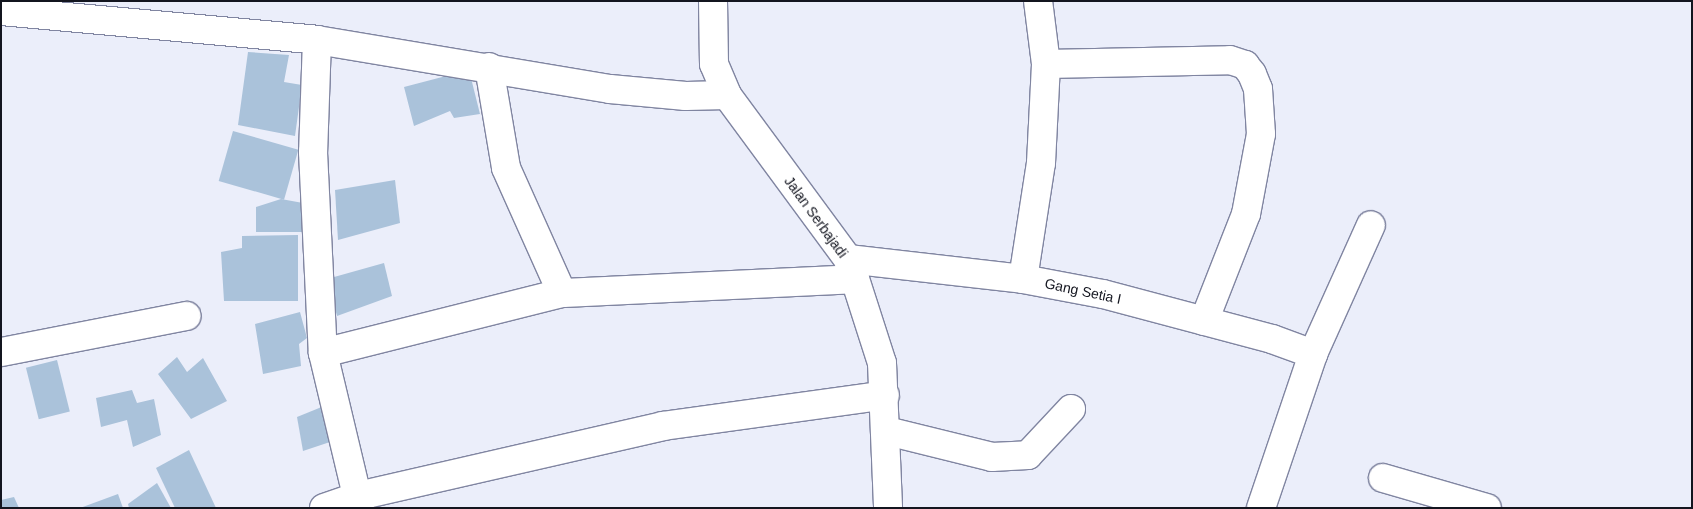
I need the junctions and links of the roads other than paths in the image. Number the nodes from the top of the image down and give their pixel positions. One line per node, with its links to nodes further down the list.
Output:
1 (713, 1): 8 (street, Jalan Serbajadi)
2 (1038, 1): 6 (street)
3 (87, 10): 4 (street); 5 (street)
4 (1, 11)
5 (317, 40): 7 (street); 16 (street)
6 (1046, 64): 11 (street); 14 (street)
7 (488, 67): 8 (street); 12 (street)
8 (728, 95): 10 (street, Jalan Serbajadi)
9 (1371, 226): 17 (street)
10 (851, 269): 11 (street, Gang Setia I); 12 (street, Gang Setia I); 18 (street, Jalan Serbajadi)
11 (1023, 279): 14 (street, Gang Setia I)
12 (562, 293): 16 (street, Gang Setia I)
13 (187, 316): 15 (street)
14 (1204, 321): 17 (street, Gang Setia I)
15 (1, 352)
16 (323, 353): 22 (street)
17 (1313, 354): 25 (street)
18 (885, 395): 20 (street, Jalan Serbajadi); 22 (street)
19 (1071, 409): 20 (street)
20 (887, 431): 24 (street, Jalan Serbajadi)
21 (1383, 478): 26 (street)
22 (359, 502): 23 (street)
23 (324, 508)
24 (888, 508)
25 (1260, 508)
26 (1487, 508)

